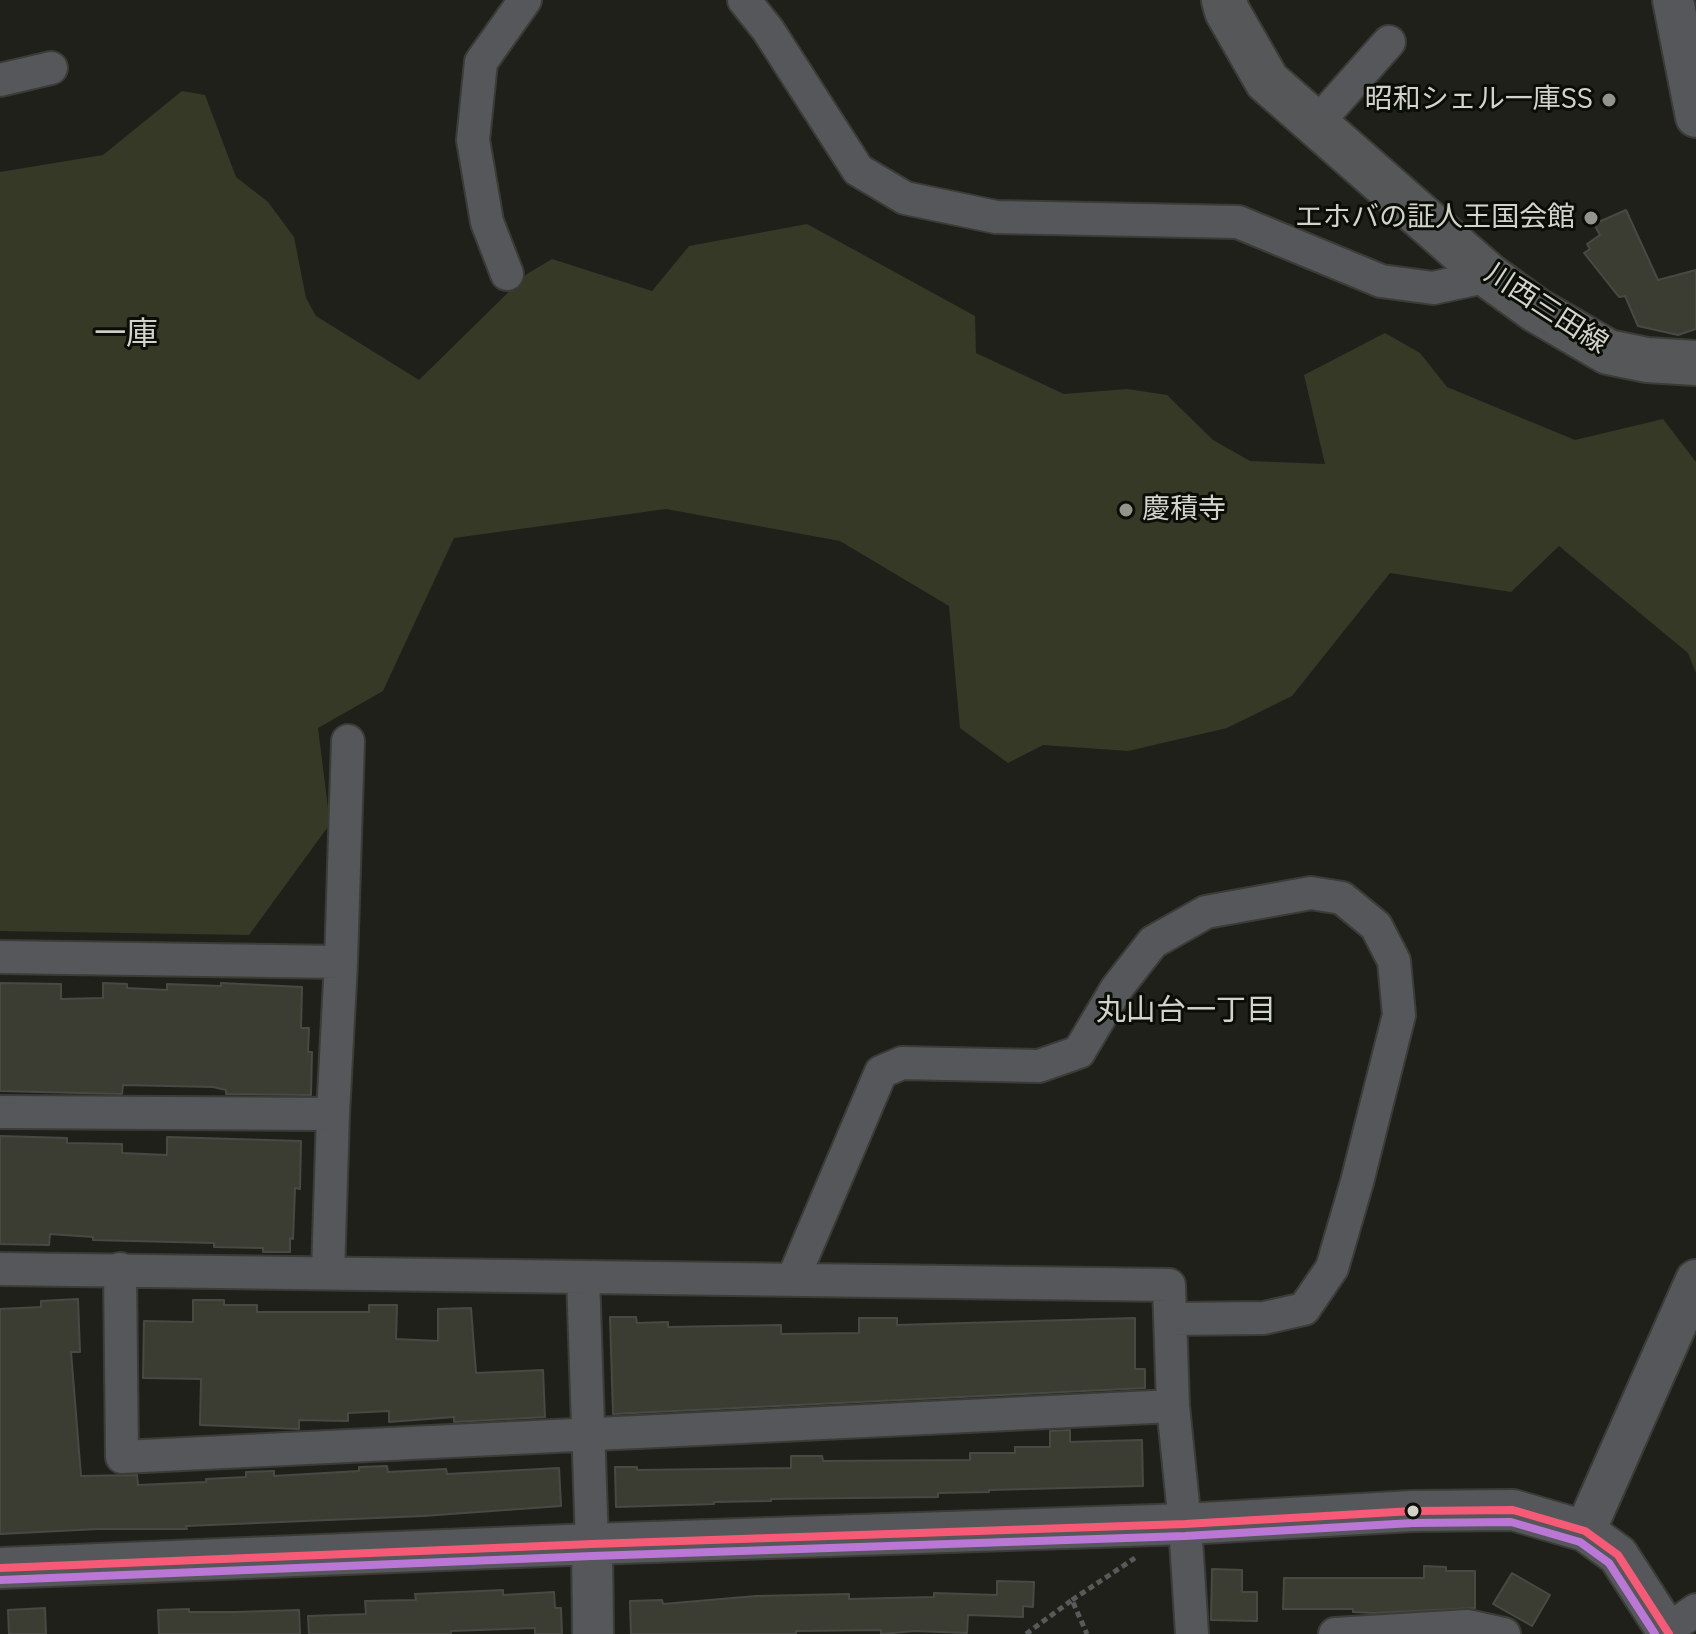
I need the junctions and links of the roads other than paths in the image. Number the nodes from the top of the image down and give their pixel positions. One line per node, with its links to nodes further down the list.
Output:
1 (525, 0): 10 (street)
2 (744, 0): 11 (street)
3 (1224, 0): 9 (main road, 川西三田線)
4 (1673, 0): 8 (street)
5 (1389, 42): 9 (street)
6 (51, 68): 7 (street)
7 (2, 70)
8 (1695, 107)
9 (1316, 124): 11 (main road, 川西三田線)
10 (507, 274)
11 (1489, 276): 12 (main road, 川西三田線)
12 (1696, 363)
13 (348, 741): 15 (street)
14 (0, 957): 15 (street)
15 (341, 962): 17 (street)
16 (0, 1112): 17 (street)
17 (333, 1114): 20 (street)
18 (0, 1269): 19 (street)
19 (120, 1269): 20 (street); 26 (street)
20 (328, 1273): 21 (street)
21 (583, 1277): 22 (street); 26 (street)
22 (793, 1279): 24 (street); 24 (street)
23 (1696, 1280): 28 (street)
24 (1170, 1319): 25 (street)
25 (1173, 1406): 26 (street); 27 (street)
26 (589, 1436): 29 (street)
27 (1185, 1524): 28 (street); 29 (street); 33 (street)
28 (1585, 1531): 31 (street)
29 (592, 1544): 30 (street); 32 (street)
30 (0, 1568)
31 (1677, 1625)
32 (593, 1634)
33 (1192, 1634)
34 (1335, 1634): 35 (street)
35 (1504, 1634)

